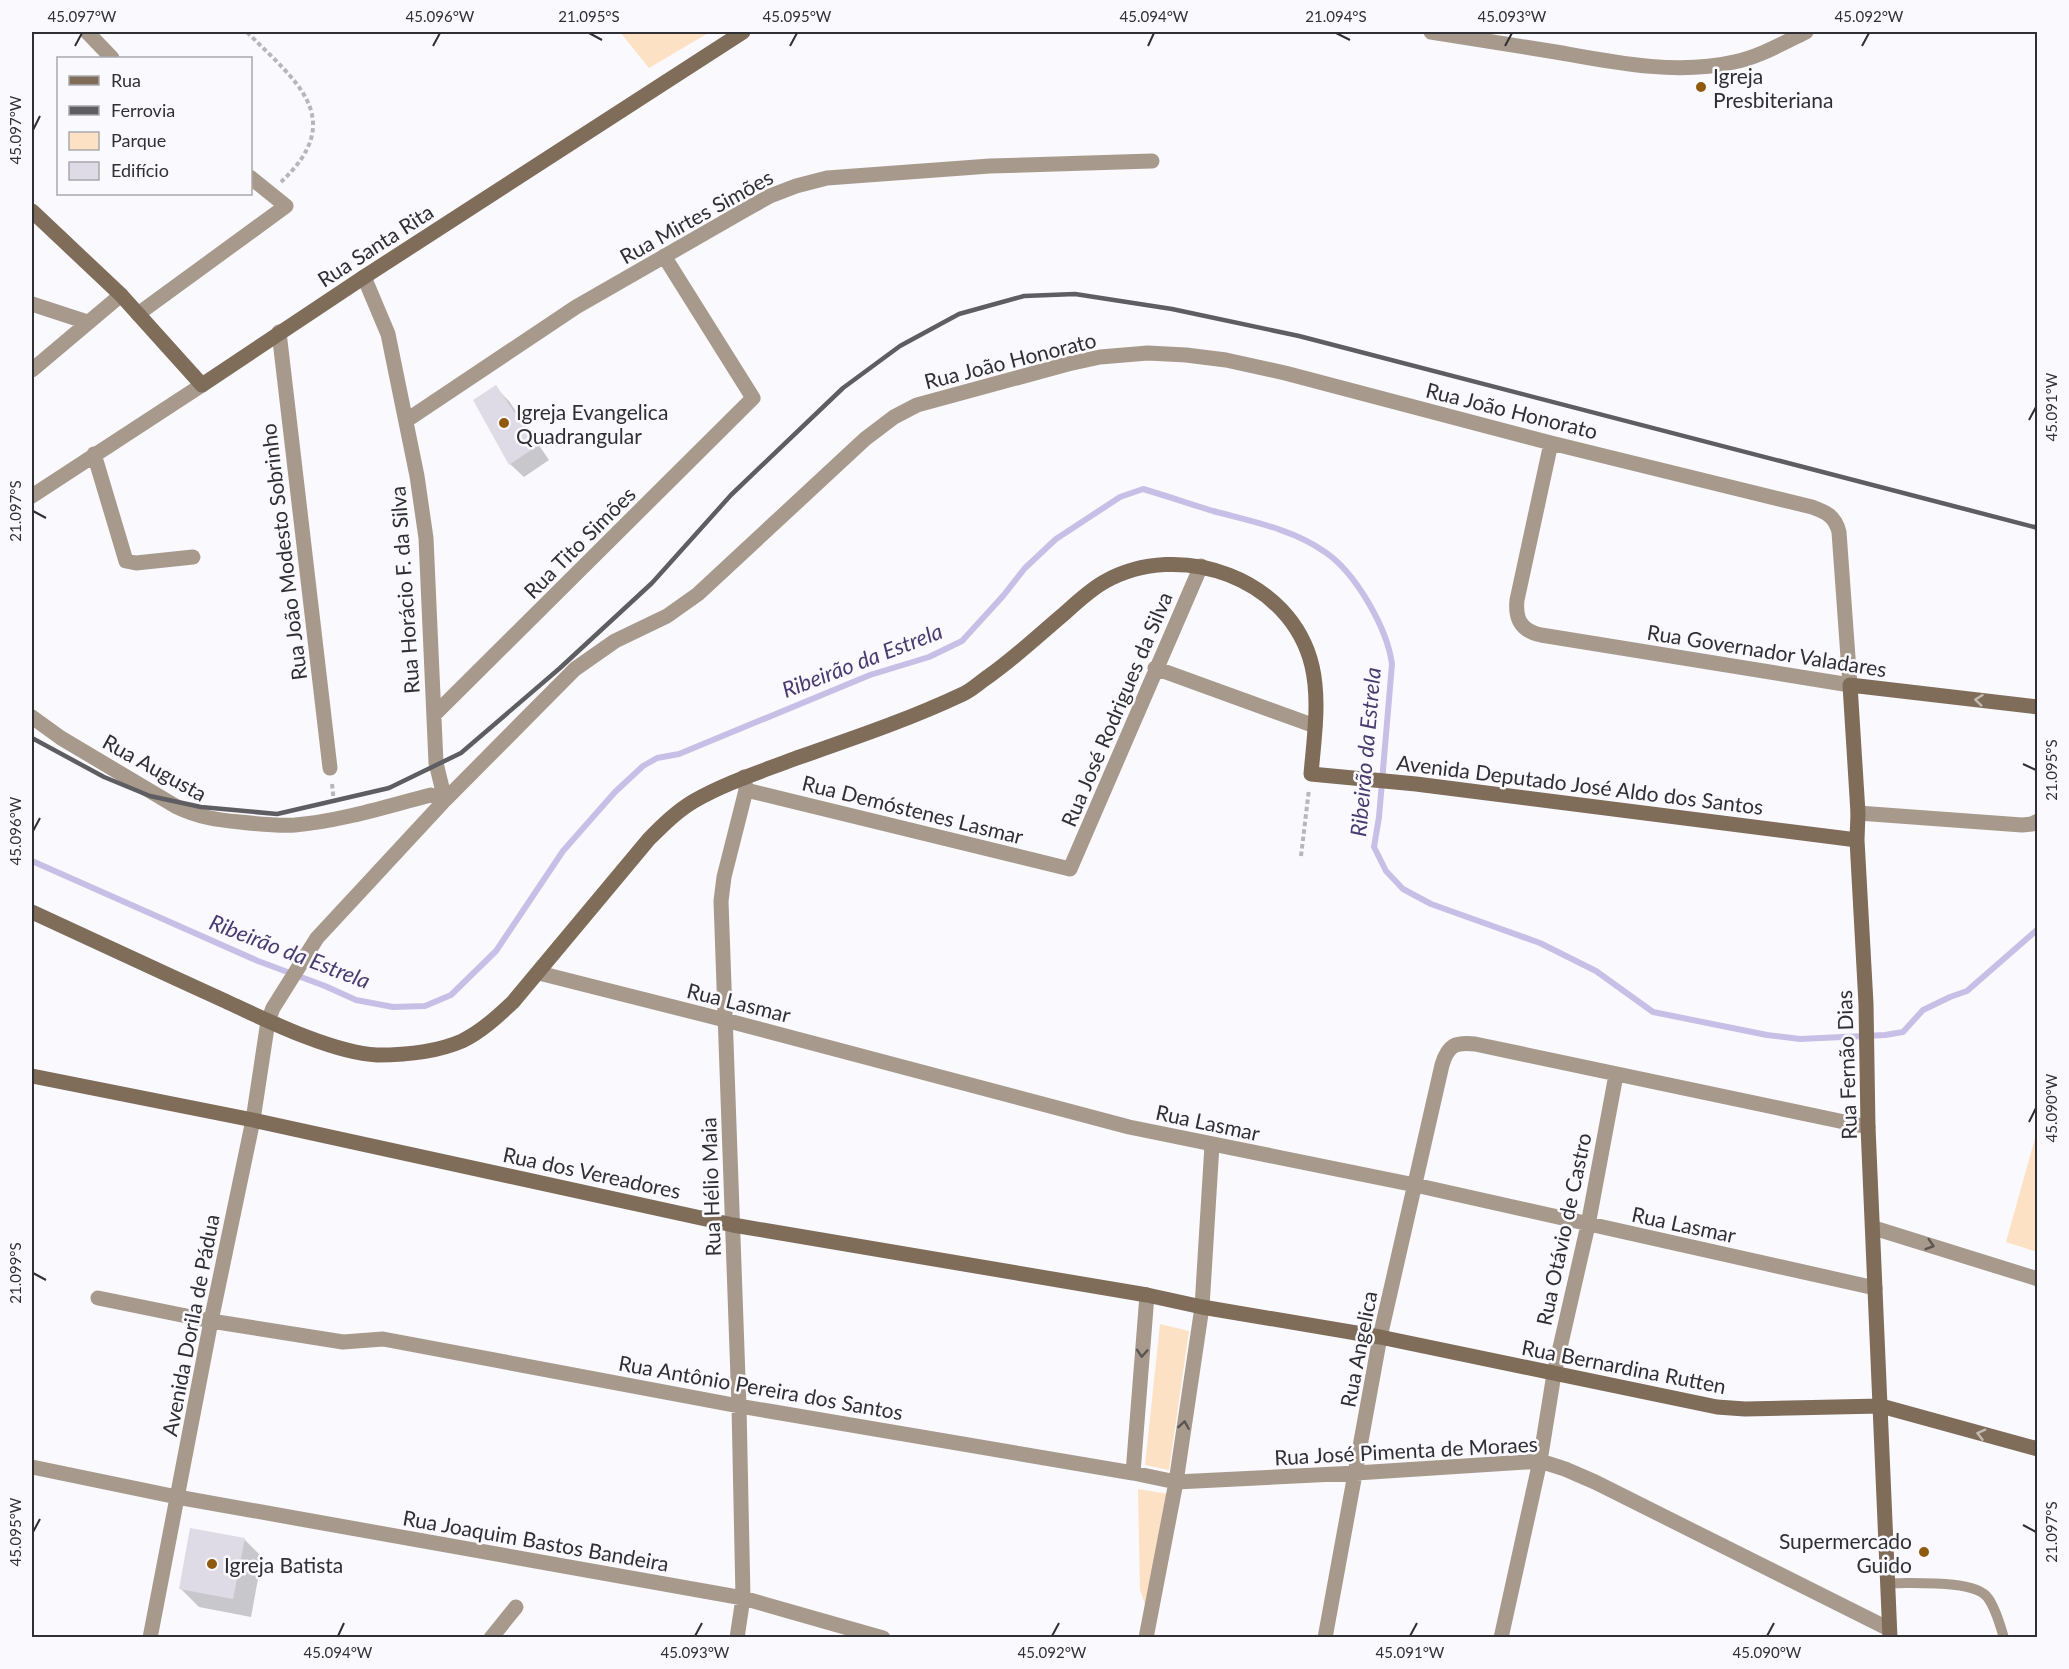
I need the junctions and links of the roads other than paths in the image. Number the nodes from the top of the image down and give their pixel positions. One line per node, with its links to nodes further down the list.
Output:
1 (87, 32): 5 (street)
2 (743, 32): 10 (street, Rua Santa Rita)
3 (1431, 32): 4 (street)
4 (1806, 32)
5 (111, 57)
6 (1152, 161): 9 (street, Rua Mirtes Simões)
7 (252, 179): 13 (street)
8 (32, 211): 11 (street)
9 (664, 256): 18 (street, Rua Mirtes Simões); 28 (street, Rua Tito Simões)
10 (364, 277): 15 (street, Rua Santa Rita); 18 (street, Rua Horácio F. da Silva)
11 (121, 295): 13 (street); 14 (street)
12 (32, 304): 14 (street)
13 (138, 314): 17 (street)
14 (87, 322): 16 (street)
15 (279, 332): 17 (street, Rua Santa Rita); 31 (street, Rua João Modesto Sobrinho)
16 (32, 370)
17 (202, 385): 20 (street, Rua Santa Rita)
18 (407, 420): 28 (street, Rua Horácio F. da Silva)
19 (1551, 443): 22 (street, Rua João Honorato); 26 (street, Rua Governador Valadares); 33 (street, Rua João Honorato)
20 (94, 454): 21 (street, Rua Santa Rita); 23 (street)
21 (32, 496)
22 (1812, 507): 26 (street, Rua Fernão Dias)
23 (193, 557)
24 (1201, 566): 25 (street, Rua José Rodrigues da Silva); 30 (street); 32 (street)
25 (1155, 668): 30 (street); 37 (street, Rua José Rodrigues da Silva)
26 (1850, 685): 27 (street, Rua Governador Valadares, one-way to 26); 34 (street, Rua Fernão Dias)
27 (2037, 707)
28 (434, 716): 33 (street, Rua Horácio F. da Silva)
29 (32, 717): 33 (street, Rua Augusta)
30 (1315, 726): 36 (street, Avenida Deputado José Aldo dos Santos)
31 (330, 768)
32 (745, 784): 37 (street, Rua Demóstenes Lasmar); 39 (street); 41 (street, Rua Hélio Maia)
33 (445, 800): 40 (street, Rua João Honorato)
34 (1858, 813): 35 (street); 36 (street, Rua Fernão Dias)
35 (2037, 821)
36 (1857, 840): 45 (street, Rua Fernão Dias)
37 (1070, 869)
38 (32, 912): 40 (street)
39 (539, 973): 40 (street); 41 (street, Rua Lasmar)
40 (271, 1014): 44 (street, Avenida Dorila de Pádua)
41 (725, 1020): 46 (street, Rua Lasmar); 49 (street, Rua Hélio Maia)
42 (1616, 1075): 45 (street, Rua Angelica); 47 (street, Rua Angelica); 48 (street, Rua Otávio de Castro)
43 (32, 1076): 44 (street, Rua dos Vereadores)
44 (253, 1120): 49 (street, Rua dos Vereadores); 56 (street, Avenida Dorila de Pádua)
45 (1868, 1127): 50 (street, Rua Fernão Dias)
46 (1212, 1145): 47 (street, Rua Lasmar); 55 (street)
47 (1415, 1185): 48 (street, Rua Lasmar); 57 (street, Rua Angelica)
48 (1588, 1224): 52 (street, Rua Lasmar); 58 (street, Rua Otávio de Castro)
49 (733, 1225): 53 (street, Rua dos Vereadores); 59 (street, Rua Hélio Maia)
50 (1874, 1228): 51 (street, one-way to 51); 52 (street, Rua Fernão Dias)
51 (2037, 1279)
52 (1875, 1288): 60 (street, Rua Fernão Dias)
53 (1147, 1295): 55 (street, Rua dos Vereadores); 64 (street, one-way to 64)
54 (98, 1298): 56 (street, Rua Antônio Pereira dos Santos)
55 (1202, 1308): 57 (street, Rua Bernardina Rutten); 66 (street, one-way to 55)
56 (211, 1321): 59 (street, Rua Antônio Pereira dos Santos); 67 (street, Avenida Dorila de Pádua)
57 (1380, 1337): 58 (street, Rua Bernardina Rutten); 65 (street, Rua Angelica)
58 (1554, 1374): 60 (street, Rua Bernardina Rutten); 62 (street, Rua Otávio de Castro)
59 (739, 1406): 64 (street, Rua Antônio Pereira dos Santos); 69 (street, Rua Hélio Maia)
60 (1881, 1406): 61 (street, Rua Bernardina Rutten, one-way to 60); 68 (street, Rua Fernão Dias)
61 (2037, 1449)
62 (1540, 1461): 65 (street, Rua José Pimenta de Moraes); 71 (street, Rua José Pimenta de Moraes); 78 (street, Rua Otávio de Castro)
63 (32, 1467): 67 (street, Rua Joaquim Bastos Bandeira)
64 (1132, 1473): 66 (street, Rua Antônio Pereira dos Santos)
65 (1356, 1473): 66 (street, Rua José Pimenta de Moraes); 77 (street, Rua Angelica)
66 (1176, 1482): 76 (street)
67 (177, 1497): 69 (street, Rua Joaquim Bastos Bandeira); 72 (street, Avenida Dorila de Pádua)
68 (1888, 1583): 71 (street, Rua Fernão Dias); 79 (lane)
69 (743, 1599): 74 (street, Rua Hélio Maia); 75 (street, Rua Joaquim Bastos Bandeira)
70 (516, 1606): 73 (street)
71 (1890, 1633)
72 (150, 1638)
73 (491, 1638)
74 (736, 1638)
75 (884, 1638)
76 (1146, 1638)
77 (1325, 1638)
78 (1501, 1638)
79 (2004, 1638)

